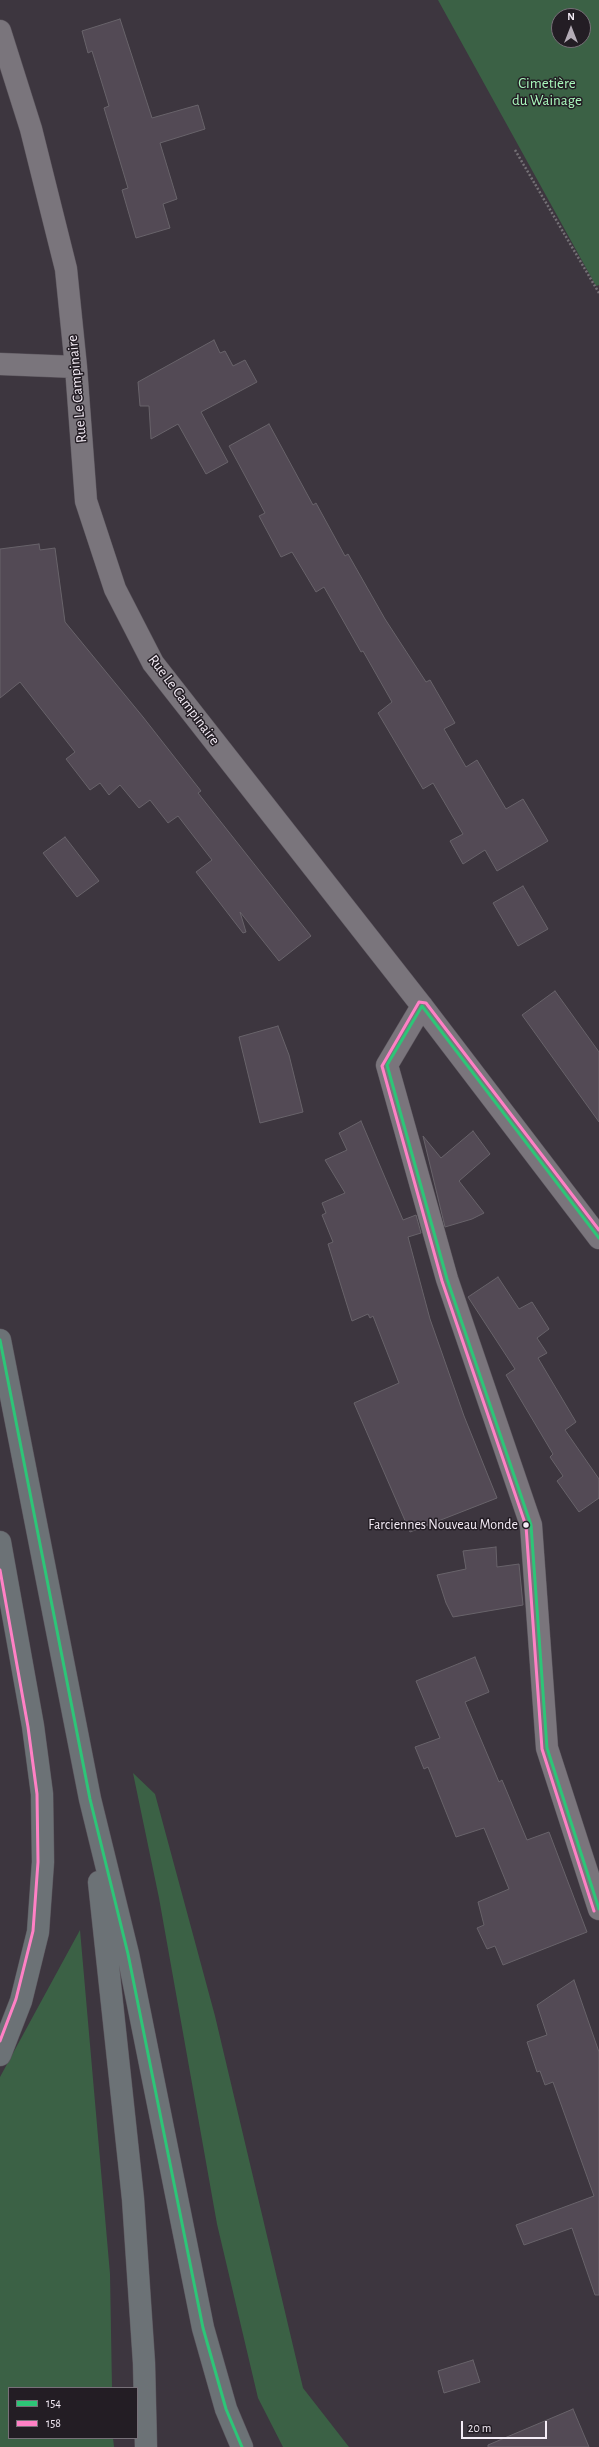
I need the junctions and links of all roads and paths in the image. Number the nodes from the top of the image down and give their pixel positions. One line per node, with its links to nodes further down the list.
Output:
1 (0, 31): 5 (street, Rue Le Campinaire)
2 (515, 150): 3 (path)
3 (599, 293)
4 (0, 364): 5 (street)
5 (76, 367): 6 (street, Rue Le Campinaire)
6 (422, 1006): 7 (street, Rue Le Campinaire); 11 (street)
7 (599, 1238)
8 (0, 1340): 10 (highway)
9 (0, 1542): 12 (highway)
10 (90, 1799): 13 (highway); 14 (highway)
11 (599, 1909)
12 (0, 2055)
13 (146, 2447)
14 (242, 2447)

